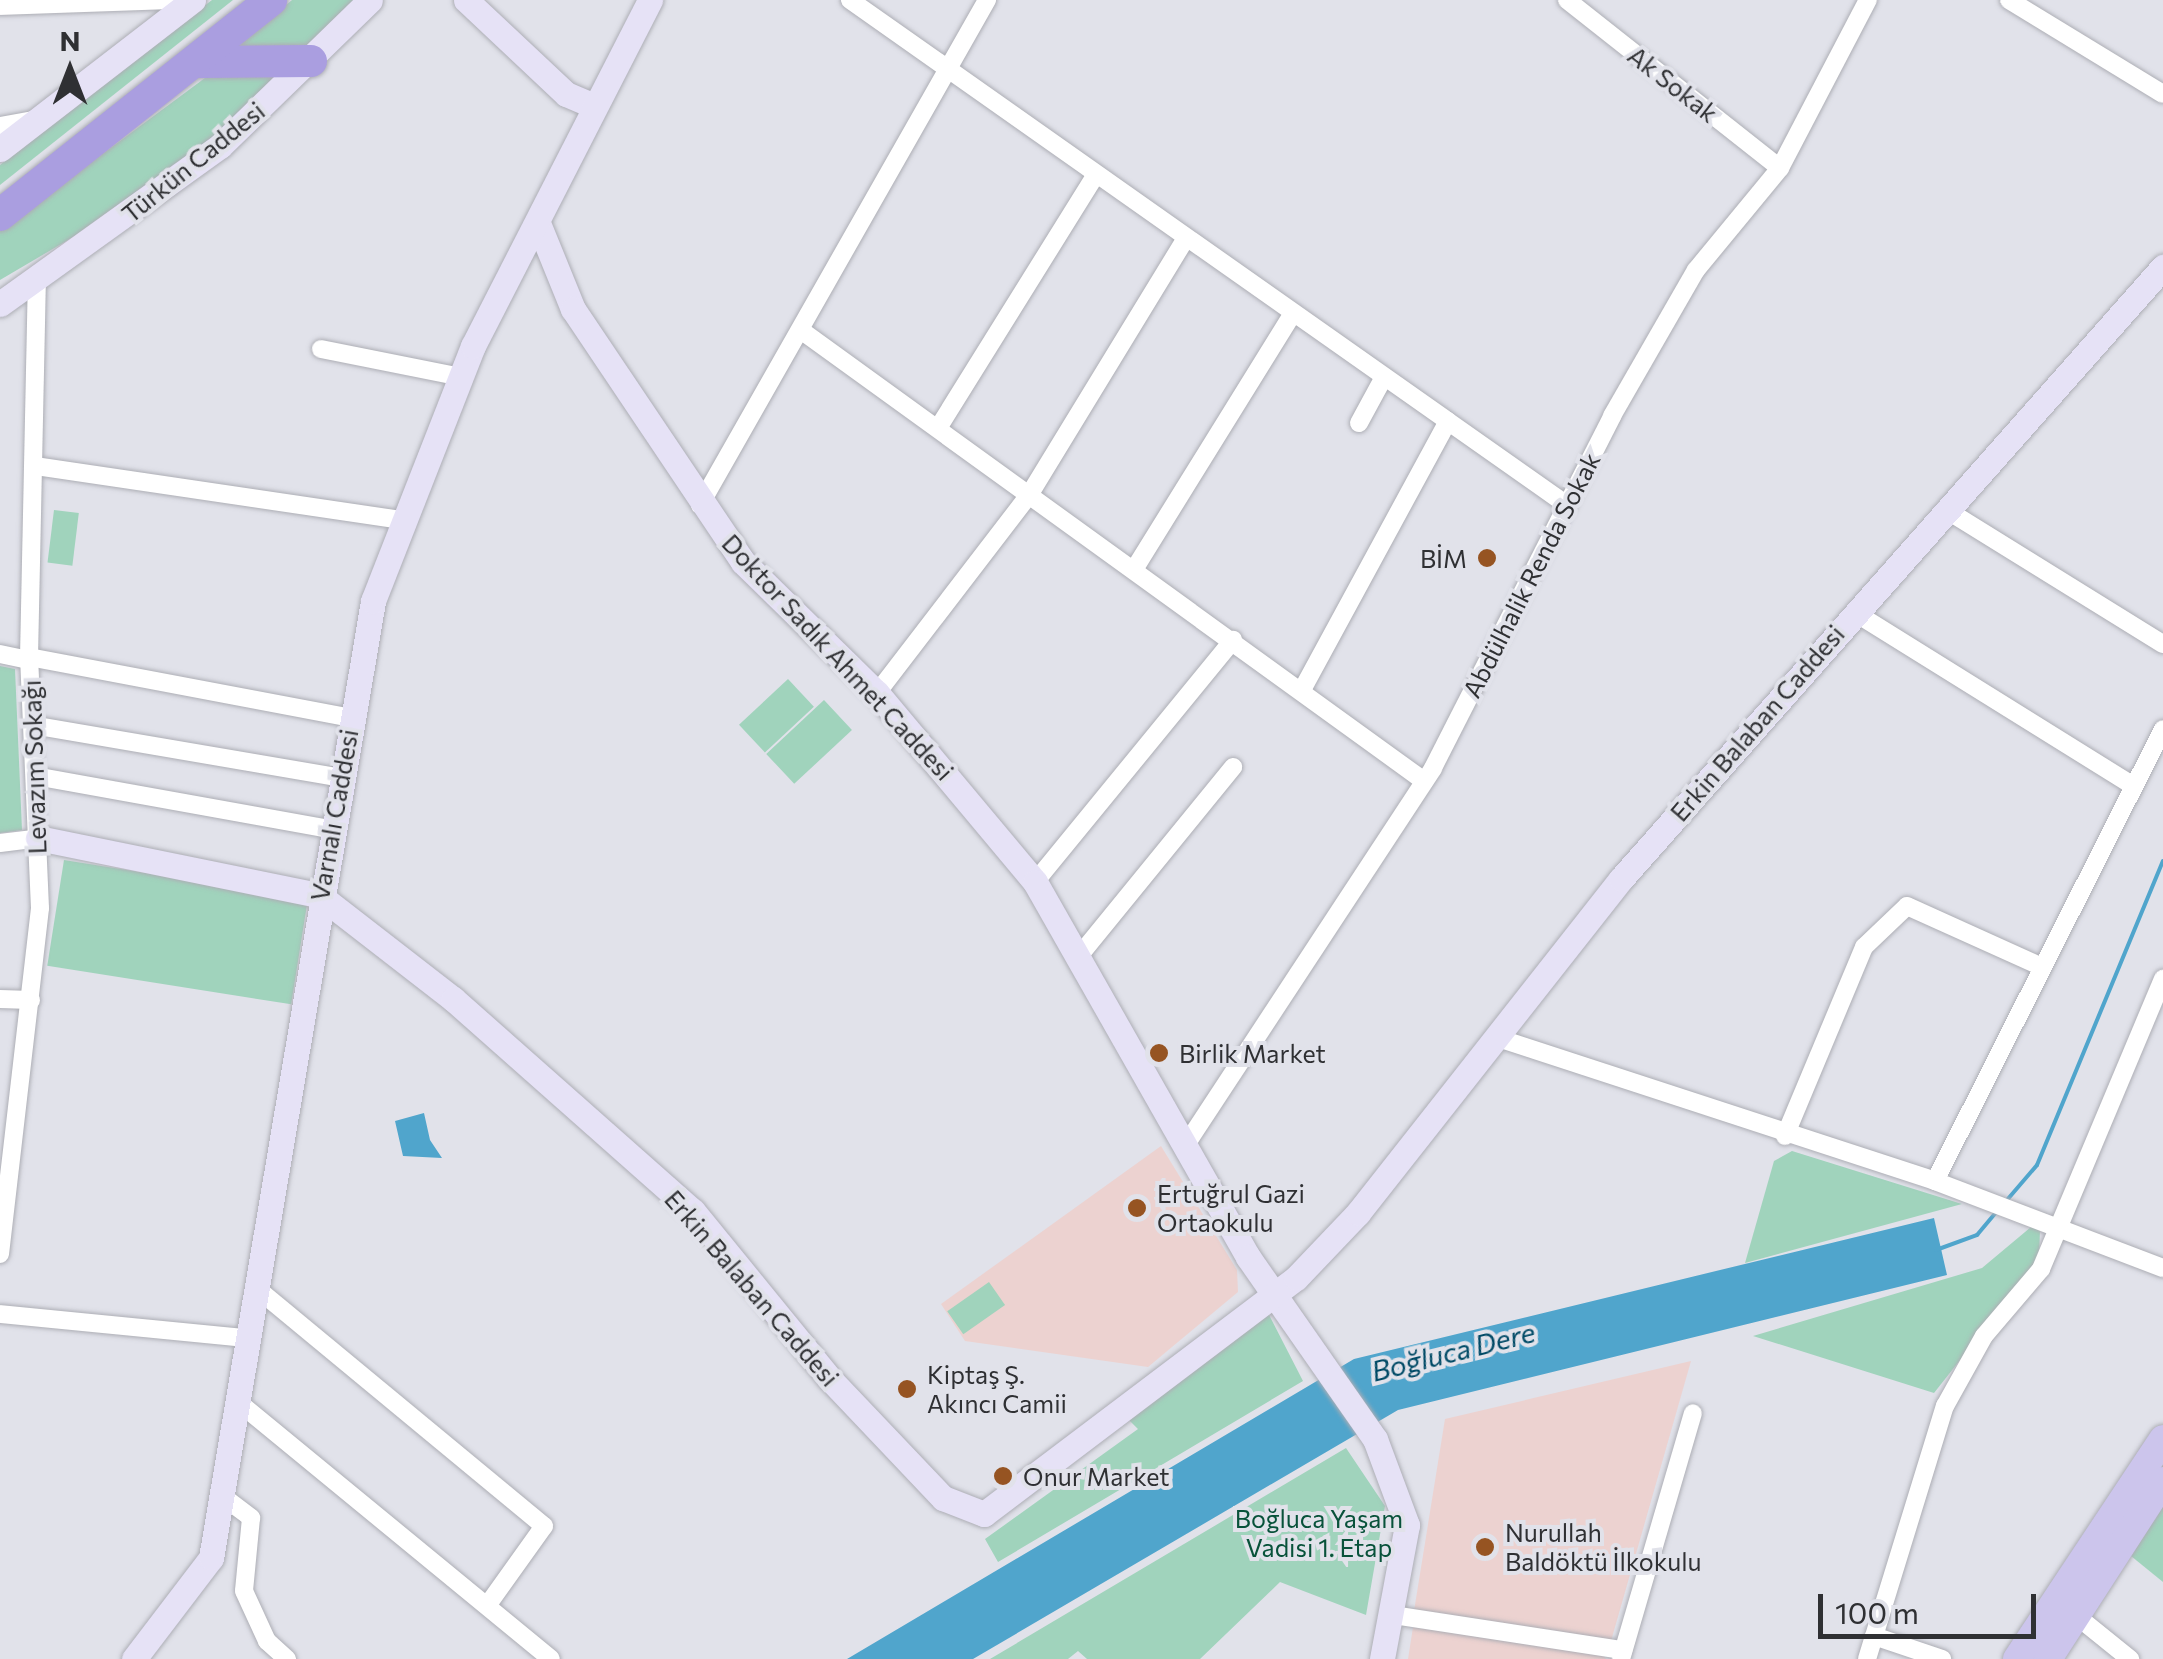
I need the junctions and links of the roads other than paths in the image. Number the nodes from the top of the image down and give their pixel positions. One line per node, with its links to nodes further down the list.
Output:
1 (243, 0): 23 (highway)
2 (271, 0): 14 (highway)
3 (370, 0): 13 (street, Türkün Caddesi)
4 (466, 0): 17 (street)
5 (650, 0): 17 (street, Varnalı Caddesi)
6 (850, 0): 15 (street)
7 (987, 0): 15 (street)
8 (1567, 0): 21 (street, Ak Sokak)
9 (1868, 0): 21 (street, Abdülhalik Renda Sokak)
10 (2009, 0): 16 (street)
11 (178, 3): 12 (street); 18 (street)
12 (0, 6)
13 (311, 61): 14 (highway); 28 (street, Türkün Caddesi)
14 (201, 62): 24 (highway)
15 (955, 70): 22 (street); 31 (street)
16 (2163, 94)
17 (594, 106): 25 (street, Varnalı Caddesi)
18 (45, 118): 19 (street); 20 (street)
19 (0, 126)
20 (0, 149)
21 (1780, 168): 41 (street, Abdülhalik Renda Sokak)
22 (1095, 176): 26 (street); 37 (street)
23 (0, 196)
24 (0, 215)
25 (538, 223): 33 (street, Varnalı Caddesi); 40 (street, Doktor Sadık Ahmet Caddesi)
26 (1186, 238): 30 (street); 39 (street)
27 (2163, 267): 42 (street, Erkin Balaban Caddesi)
28 (38, 278): 29 (street, Türkün Caddesi); 38 (street, Levazım Sokağı)
29 (0, 304)
30 (1292, 313): 34 (street); 44 (street)
31 (802, 331): 37 (street); 40 (street)
32 (321, 349): 33 (street)
33 (461, 377): 43 (street, Varnalı Caddesi)
34 (1384, 377): 35 (street); 36 (street)
35 (1448, 421): 41 (street); 50 (street)
36 (1358, 423)
37 (940, 425): 39 (street)
38 (35, 466): 43 (street); 49 (street, Levazım Sokağı)
39 (1032, 492): 44 (street); 51 (street)
40 (700, 504): 51 (street, Doktor Sadık Ahmet Caddesi)
41 (1567, 504): 58 (street, Abdülhalik Renda Sokak)
42 (1944, 509): 45 (street, Erkin Balaban Caddesi); 47 (street)
43 (400, 520): 52 (street, Varnalı Caddesi)
44 (1135, 568): 46 (street)
45 (1854, 612): 59 (street); 70 (street, Erkin Balaban Caddesi)
46 (1233, 640): 50 (street); 63 (street)
47 (2163, 644)
48 (0, 654): 49 (street)
49 (29, 658): 52 (street); 53 (street, Levazım Sokağı)
50 (1302, 690): 58 (street)
51 (877, 693): 63 (street, Doktor Sadık Ahmet Caddesi)
52 (352, 718): 57 (street, Varnalı Caddesi)
53 (32, 726): 56 (street, Levazım Sokağı); 57 (street)
54 (2163, 729): 59 (street)
55 (1233, 767): 65 (street)
56 (34, 776): 60 (street); 61 (street, Levazım Sokağı)
57 (341, 778): 60 (street, Varnalı Caddesi)
58 (1424, 782): 72 (street, Abdülhalik Renda Sokak)
59 (2133, 786): 66 (street)
60 (334, 830): 64 (street, Varnalı Caddesi)
61 (38, 838): 62 (street); 64 (street, Erkin Balaban Caddesi); 69 (street, Levazım Sokağı)
62 (0, 843)
63 (1036, 882): 65 (street, Doktor Sadık Ahmet Caddesi)
64 (320, 895): 78 (street, Varnalı Caddesi); 79 (street, Erkin Balaban Caddesi)
65 (1079, 956): 72 (street, Doktor Sadık Ahmet Caddesi)
66 (2042, 967): 71 (street); 74 (street)
67 (2163, 980): 75 (street)
68 (0, 999): 69 (street)
69 (31, 1000): 73 (street, Levazım Sokağı)
70 (1494, 1038): 71 (street); 79 (street, Erkin Balaban Caddesi)
71 (1785, 1136): 74 (street)
72 (1186, 1146): 79 (street, Doktor Sadık Ahmet Caddesi)
73 (4, 1178): 76 (street, Levazım Sokağı)
74 (1935, 1181): 75 (street)
75 (2059, 1227): 77 (street); 91 (street)
76 (0, 1254)
77 (2163, 1268)
78 (255, 1287): 81 (street, Varnalı Caddesi); 88 (street)
79 (1270, 1291): 89 (street, Doktor Sadık Ahmet Caddesi)
80 (0, 1314): 81 (street)
81 (245, 1338): 82 (street, Varnalı Caddesi)
82 (237, 1401): 86 (street, Varnalı Caddesi); 88 (street)
83 (1693, 1413): 92 (street)
84 (2163, 1439): 87 (main road)
85 (2163, 1481): 90 (main road)
86 (221, 1495): 93 (street, Varnalı Caddesi); 94 (street)
87 (2053, 1599): 90 (street); 99 (main road)
88 (489, 1603): 95 (street)
89 (1393, 1614): 92 (street); 96 (street)
90 (2078, 1614): 100 (main road); 101 (street)
91 (1874, 1636): 97 (street); 98 (street)
92 (1622, 1654)
93 (134, 1659)
94 (287, 1659)
95 (551, 1659)
96 (1382, 1659)
97 (1867, 1659)
98 (1942, 1659)
99 (2017, 1659)
100 (2048, 1659)
101 (2130, 1659)

